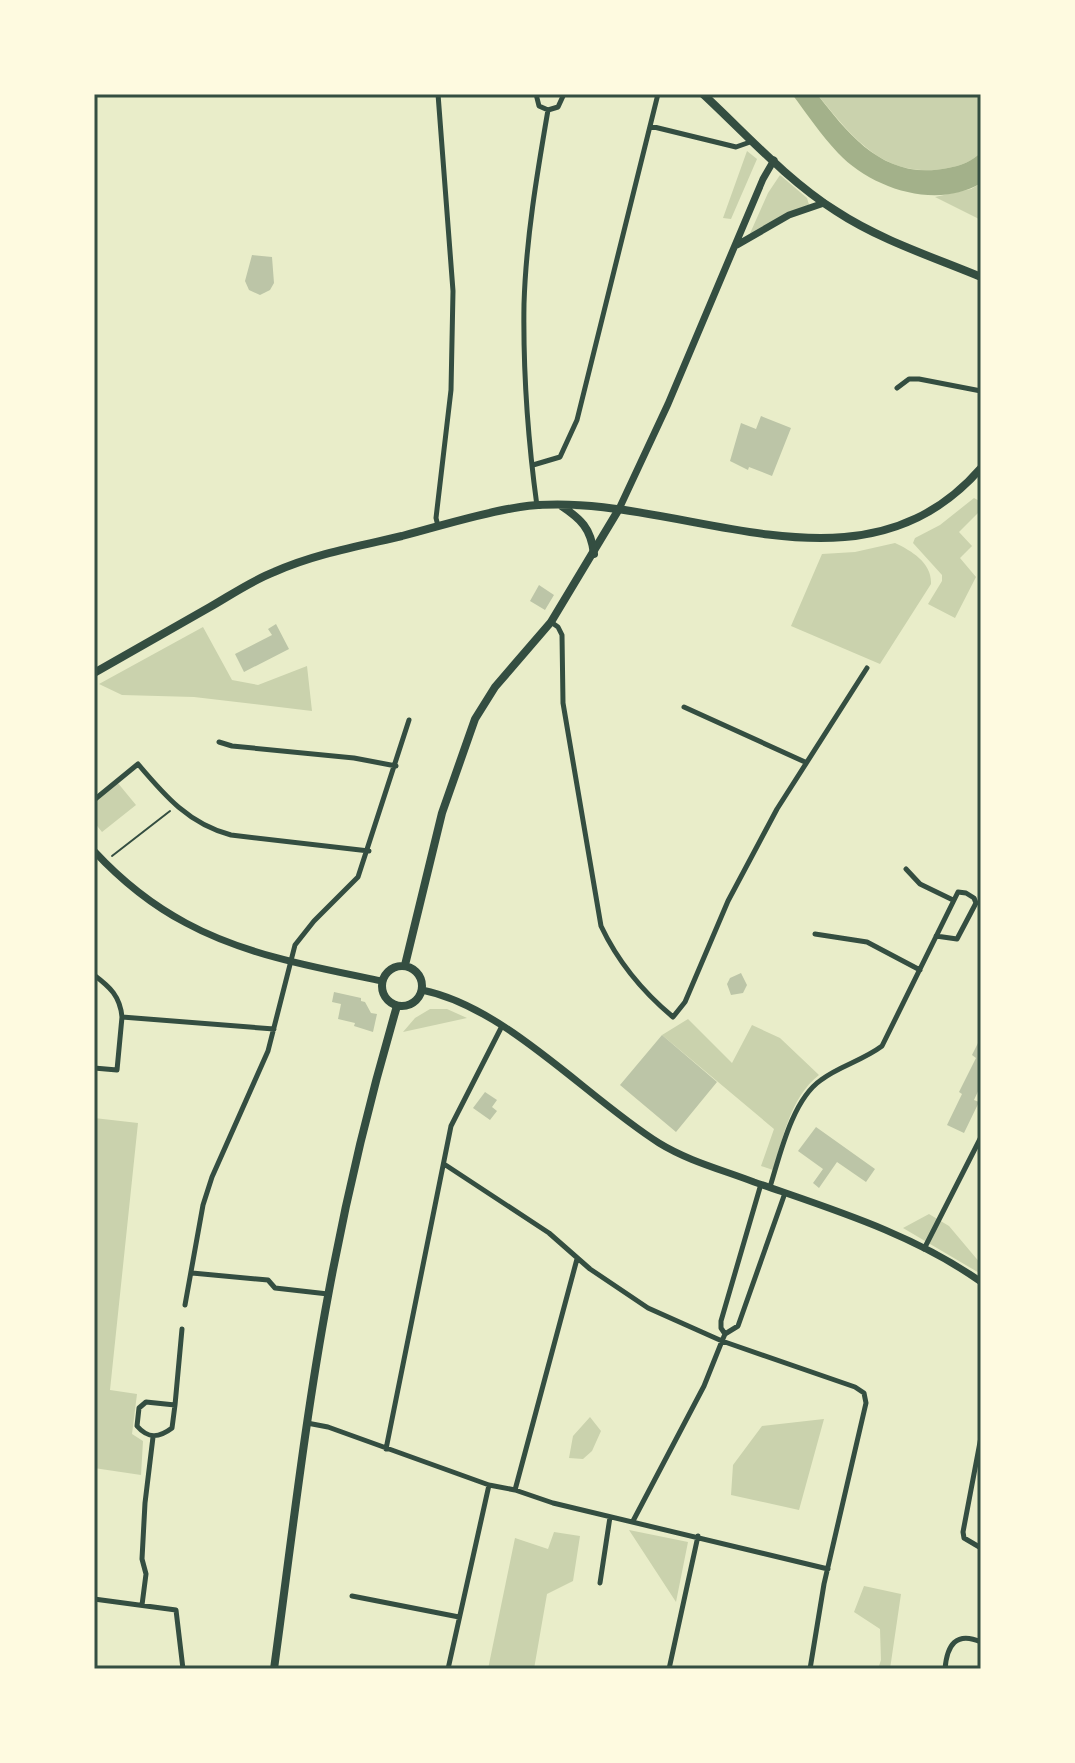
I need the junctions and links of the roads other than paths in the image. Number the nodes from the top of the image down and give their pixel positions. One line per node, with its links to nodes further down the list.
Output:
1 (438, 94): 20 (street)
2 (536, 94): 6 (street)
3 (564, 94): 6 (street)
4 (658, 94): 7 (street)
5 (703, 94): 8 (main road)
6 (548, 110): 15 (street)
7 (650, 126): 8 (street); 15 (street)
8 (753, 141): 9 (main road)
9 (774, 160): 10 (main road); 11 (street)
10 (824, 203): 11 (street); 12 (main road)
11 (735, 246): 19 (street)
12 (981, 277)
13 (897, 388): 14 (street)
14 (981, 391)
15 (533, 465): 18 (street)
16 (981, 468): 19 (main road)
17 (559, 504): 18 (main road); 19 (main road); 21 (main road)
18 (537, 506): 20 (main road)
19 (619, 509): 21 (main road)
20 (438, 527): 24 (main road)
21 (594, 554): 22 (main road)
22 (551, 622): 28 (street); 38 (main road)
23 (867, 668): 28 (street)
24 (94, 673)
25 (684, 707): 28 (street)
26 (409, 720): 29 (street)
27 (219, 742): 29 (street)
28 (805, 762)
29 (396, 766): 32 (street)
30 (94, 800): 32 (street)
31 (94, 851): 37 (street)
32 (369, 851): 37 (street)
33 (906, 869): 34 (street)
34 (953, 900): 36 (street); 36 (street)
35 (815, 934): 39 (street)
36 (936, 936): 39 (street)
37 (291, 959): 41 (street); 46 (street)
38 (405, 965): 41 (main road); 42 (main road)
39 (920, 970): 51 (street)
40 (94, 975): 44 (street)
41 (382, 981): 43 (main road)
42 (422, 990): 43 (main road); 45 (street)
43 (397, 1006): 57 (main road)
44 (122, 1017): 46 (street); 47 (street)
45 (502, 1026): 49 (street); 50 (street)
46 (274, 1029): 55 (street)
47 (94, 1068)
48 (981, 1137): 53 (street)
49 (444, 1164): 54 (street); 66 (street)
50 (761, 1184): 51 (street); 60 (street)
51 (770, 1187): 52 (street)
52 (785, 1193): 53 (street); 60 (street)
53 (924, 1249): 56 (street)
54 (577, 1259): 61 (street); 69 (street)
55 (192, 1273): 57 (street); 58 (street)
56 (981, 1282)
57 (328, 1294): 63 (main road)
58 (185, 1305)
59 (182, 1329): 62 (street)
60 (725, 1334): 61 (street)
61 (722, 1341): 71 (street); 74 (street)
62 (175, 1405): 64 (street); 64 (street)
63 (307, 1423): 66 (street); 82 (main road)
64 (153, 1437): 78 (street)
65 (981, 1437): 67 (street)
66 (386, 1449): 68 (street)
67 (978, 1466): 73 (street)
68 (489, 1485): 69 (street); 79 (street)
69 (515, 1490): 70 (street)
70 (610, 1517): 71 (street); 75 (street)
71 (633, 1521): 72 (street)
72 (698, 1536): 74 (street); 84 (street)
73 (981, 1548)
74 (828, 1569): 85 (street)
75 (600, 1583)
76 (352, 1596): 79 (street)
77 (94, 1599): 78 (street)
78 (142, 1605): 81 (street)
79 (459, 1617): 83 (street)
80 (981, 1642): 86 (street)
81 (183, 1669)
82 (274, 1669)
83 (448, 1669)
84 (669, 1669)
85 (810, 1669)
86 (945, 1669)

